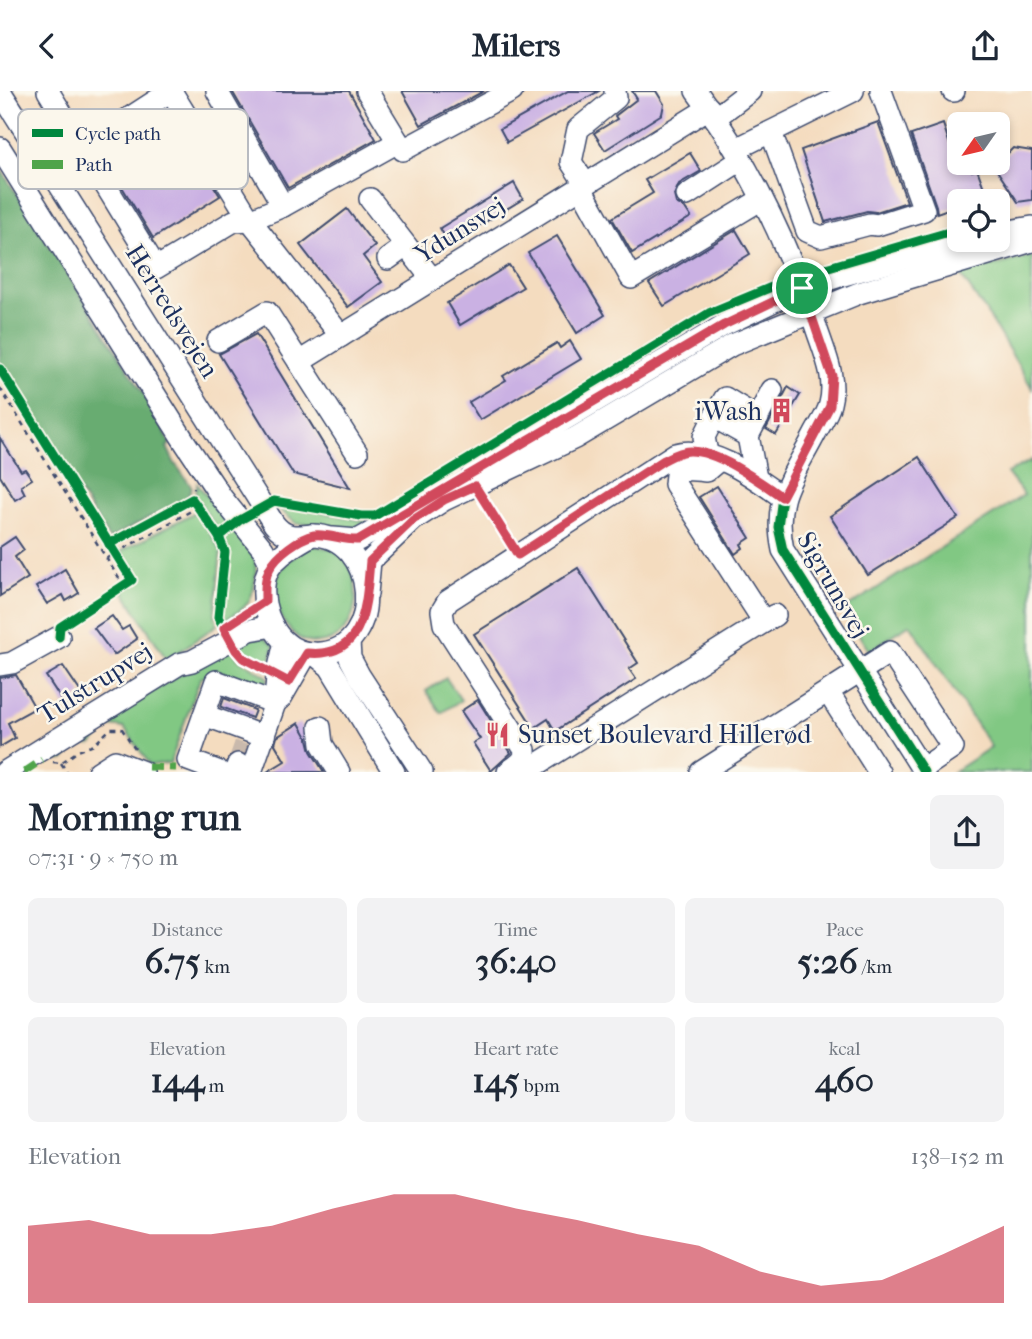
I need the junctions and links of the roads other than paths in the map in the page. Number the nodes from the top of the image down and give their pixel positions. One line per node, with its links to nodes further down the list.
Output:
1 (0, 91): 17 (street, Herredsvejen)
2 (48, 91): 12 (street)
3 (171, 91): 13 (street); 14 (street)
4 (217, 91): 15 (street)
5 (368, 91): 19 (street)
6 (512, 91): 19 (street)
7 (615, 91): 24 (street)
8 (696, 91): 16 (street, Sigrunsvej)
9 (750, 91): 16 (street, Ydunsvej)
10 (853, 91): 18 (street)
11 (881, 91): 18 (street)
12 (59, 109)
13 (143, 109)
14 (182, 109)
15 (227, 109)
16 (712, 113): 22 (street, Sigrunsvej); 24 (street, Ydunsvej)
17 (18, 119)
18 (771, 132): 22 (street)
19 (398, 142): 32 (street)
20 (248, 144): 32 (street)
21 (0, 148): 23 (street)
22 (739, 154): 29 (street); 31 (street, Sigrunsvej)
23 (18, 177)
24 (583, 187): 31 (street); 40 (street, Ydunsvej)
25 (26, 189): 53 (street)
26 (62, 189): 52 (street, Herredsvejen)
27 (108, 189): 33 (street)
28 (231, 189): 33 (street)
29 (687, 195)
30 (370, 199): 37 (street)
31 (762, 199): 41 (street, Sigrunsvej)
32 (284, 206): 33 (street)
33 (250, 220): 43 (street)
34 (1032, 227): 35 (street)
35 (1010, 231)
36 (1032, 241): 42 (street)
37 (406, 246): 39 (street); 40 (street)
38 (947, 247): 41 (street)
39 (388, 259)
40 (432, 279): 43 (street, Ydunsvej)
41 (802, 288): 42 (street, Sigrunsvej); 52 (street)
42 (810, 311): 51 (street, Sigrunsvej); 54 (street)
43 (341, 336): 45 (street, Ydunsvej)
44 (218, 341): 45 (street)
45 (299, 362): 49 (street)
46 (772, 390): 47 (street)
47 (753, 427): 48 (street); 50 (street)
48 (710, 450): 50 (street); 77 (street); 78 (street)
49 (357, 453)
50 (754, 472): 51 (street)
51 (782, 497): 62 (street, Sigrunsvej)
52 (323, 537): 53 (street); 54 (street)
53 (271, 565): 55 (street)
54 (367, 594): 58 (street)
55 (265, 601): 56 (street); 60 (street, Tulstrupvej)
56 (279, 634): 59 (street); 60 (street, Tulstrupvej); 64 (street)
57 (59, 637): 61 (street)
58 (349, 642): 59 (street); 76 (street)
59 (310, 653): 64 (street); 75 (street)
60 (179, 664): 71 (street, Tulstrupvej)
61 (0, 665)
62 (859, 672): 63 (street); 70 (street, Sigrunsvej); 70 (street)
63 (828, 692): 79 (street); 80 (street)
64 (275, 703): 65 (street); 67 (street)
65 (204, 716): 67 (street); 69 (street); 73 (street)
66 (320, 727): 74 (street)
67 (253, 736): 69 (street)
68 (96, 762): 72 (street)
69 (244, 769)
70 (923, 771)
71 (5, 772)
72 (143, 772)
73 (178, 772)
74 (339, 772)
75 (394, 772)
76 (422, 772)
77 (508, 772)
78 (525, 772)
79 (702, 772)
80 (878, 772)

